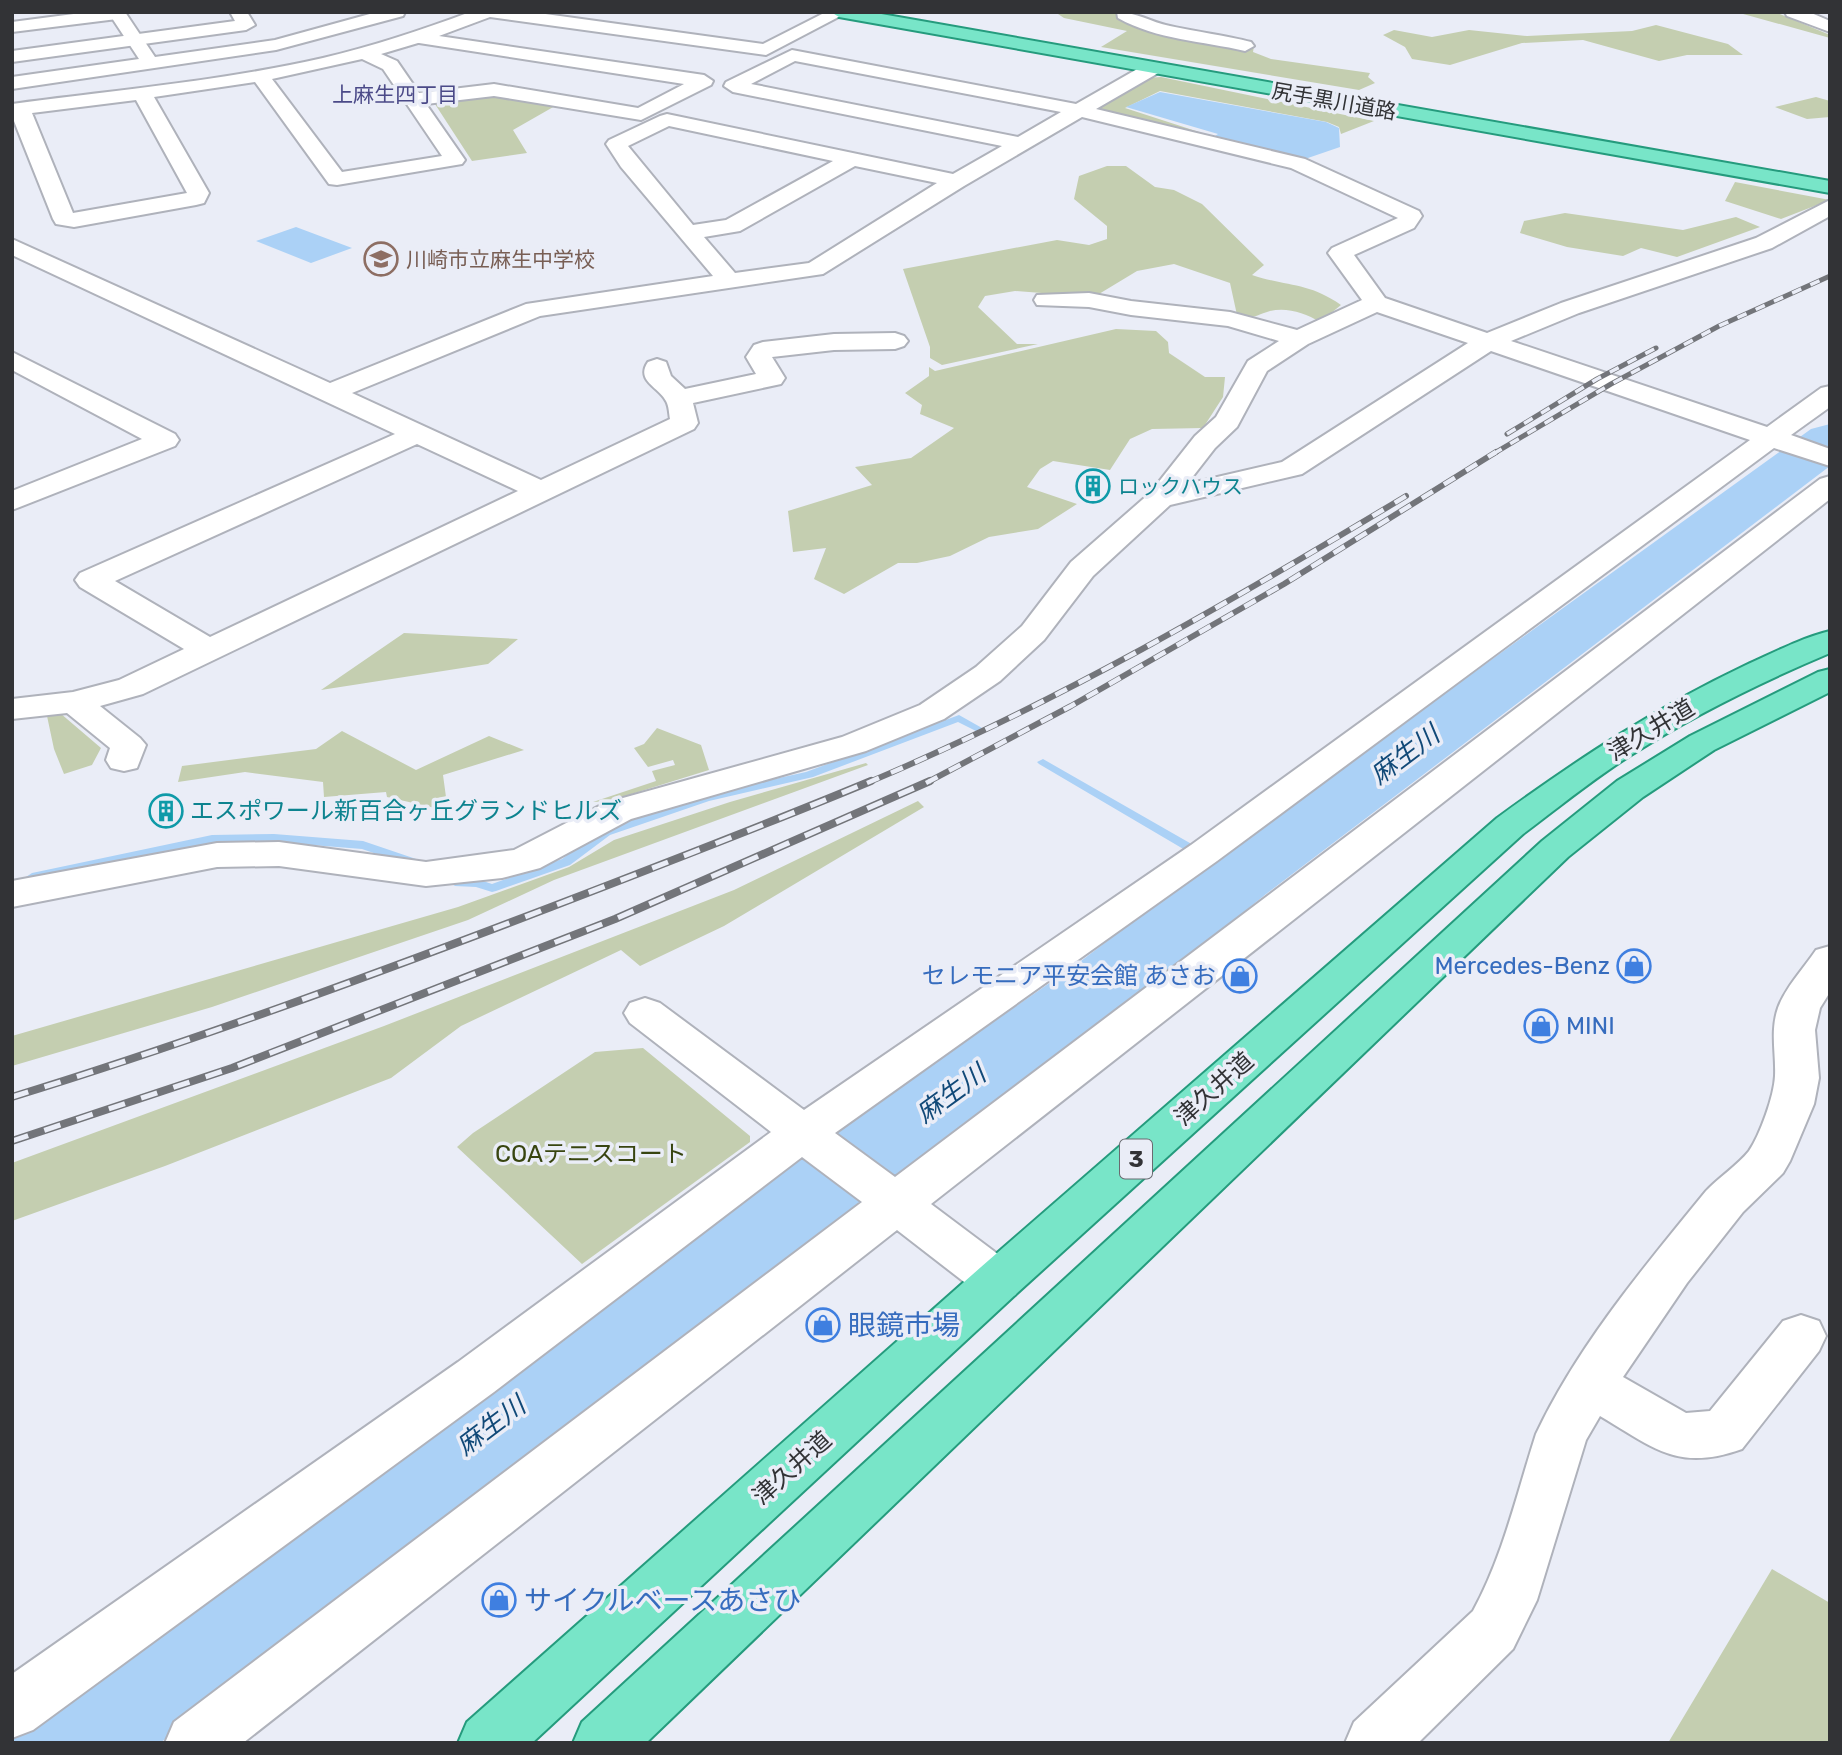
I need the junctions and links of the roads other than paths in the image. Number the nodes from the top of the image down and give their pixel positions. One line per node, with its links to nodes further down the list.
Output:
1 (238, 12): 11 (street)
2 (397, 12): 15 (street)
3 (489, 12): 4 (street); 10 (street)
4 (840, 12): 16 (main road, 尻手黒川道路)
5 (1139, 12): 12 (street)
6 (1793, 12): 9 (street)
7 (117, 13): 8 (street); 11 (street)
8 (12, 27)
9 (1830, 27)
10 (419, 37): 13 (street); 20 (street)
11 (135, 41): 14 (street); 15 (street)
12 (1245, 46)
13 (364, 53): 17 (street); 20 (street)
14 (12, 57)
15 (150, 64): 18 (street)
16 (1153, 68): 22 (street); 26 (main road, 尻手黒川道路)
17 (260, 74): 19 (street); 20 (street)
18 (12, 83)
19 (142, 93): 21 (street); 21 (street)
20 (412, 100)
21 (17, 109)
22 (1078, 110): 23 (street); 23 (street); 34 (street)
23 (1021, 144): 25 (street)
24 (854, 159): 25 (street); 28 (street); 28 (street)
25 (956, 181): 32 (street)
26 (1830, 187)
27 (1830, 207): 37 (street)
28 (686, 233): 32 (street)
29 (12, 246): 30 (street)
30 (48, 262): 31 (street); 40 (street)
31 (12, 274)
32 (730, 282): 40 (street)
33 (1046, 300): 35 (street)
34 (1376, 303): 35 (street); 37 (street)
35 (1299, 339): 48 (street)
36 (895, 341): 42 (street)
37 (1488, 341): 44 (street); 48 (street)
38 (12, 360): 49 (street)
39 (657, 367): 42 (street)
40 (329, 393): 43 (street)
41 (1830, 394): 44 (street)
42 (679, 398): 47 (street)
43 (417, 434): 47 (street); 51 (street)
44 (1780, 442): 45 (street); 59 (street)
45 (1830, 458)
46 (1830, 485): 60 (street)
47 (541, 491): 51 (street)
48 (1160, 499): 56 (street)
49 (12, 501)
50 (1830, 641): 61 (main road, 津久井道 / 3)
51 (208, 650): 53 (street)
52 (1830, 679): 67 (main road, 津久井道 / 3)
53 (74, 702): 54 (street); 55 (street)
54 (12, 709)
55 (124, 760)
56 (12, 894)
57 (1830, 960): 63 (street)
58 (645, 1013): 59 (street)
59 (812, 1139): 60 (street); 64 (street)
60 (887, 1196): 61 (street); 65 (street)
61 (999, 1282): 66 (main road, 津久井道 / 3)
62 (1801, 1336): 63 (street)
63 (1591, 1385): 68 (street)
64 (12, 1709)
65 (195, 1743)
66 (488, 1743)
67 (603, 1743)
68 (1375, 1743)

